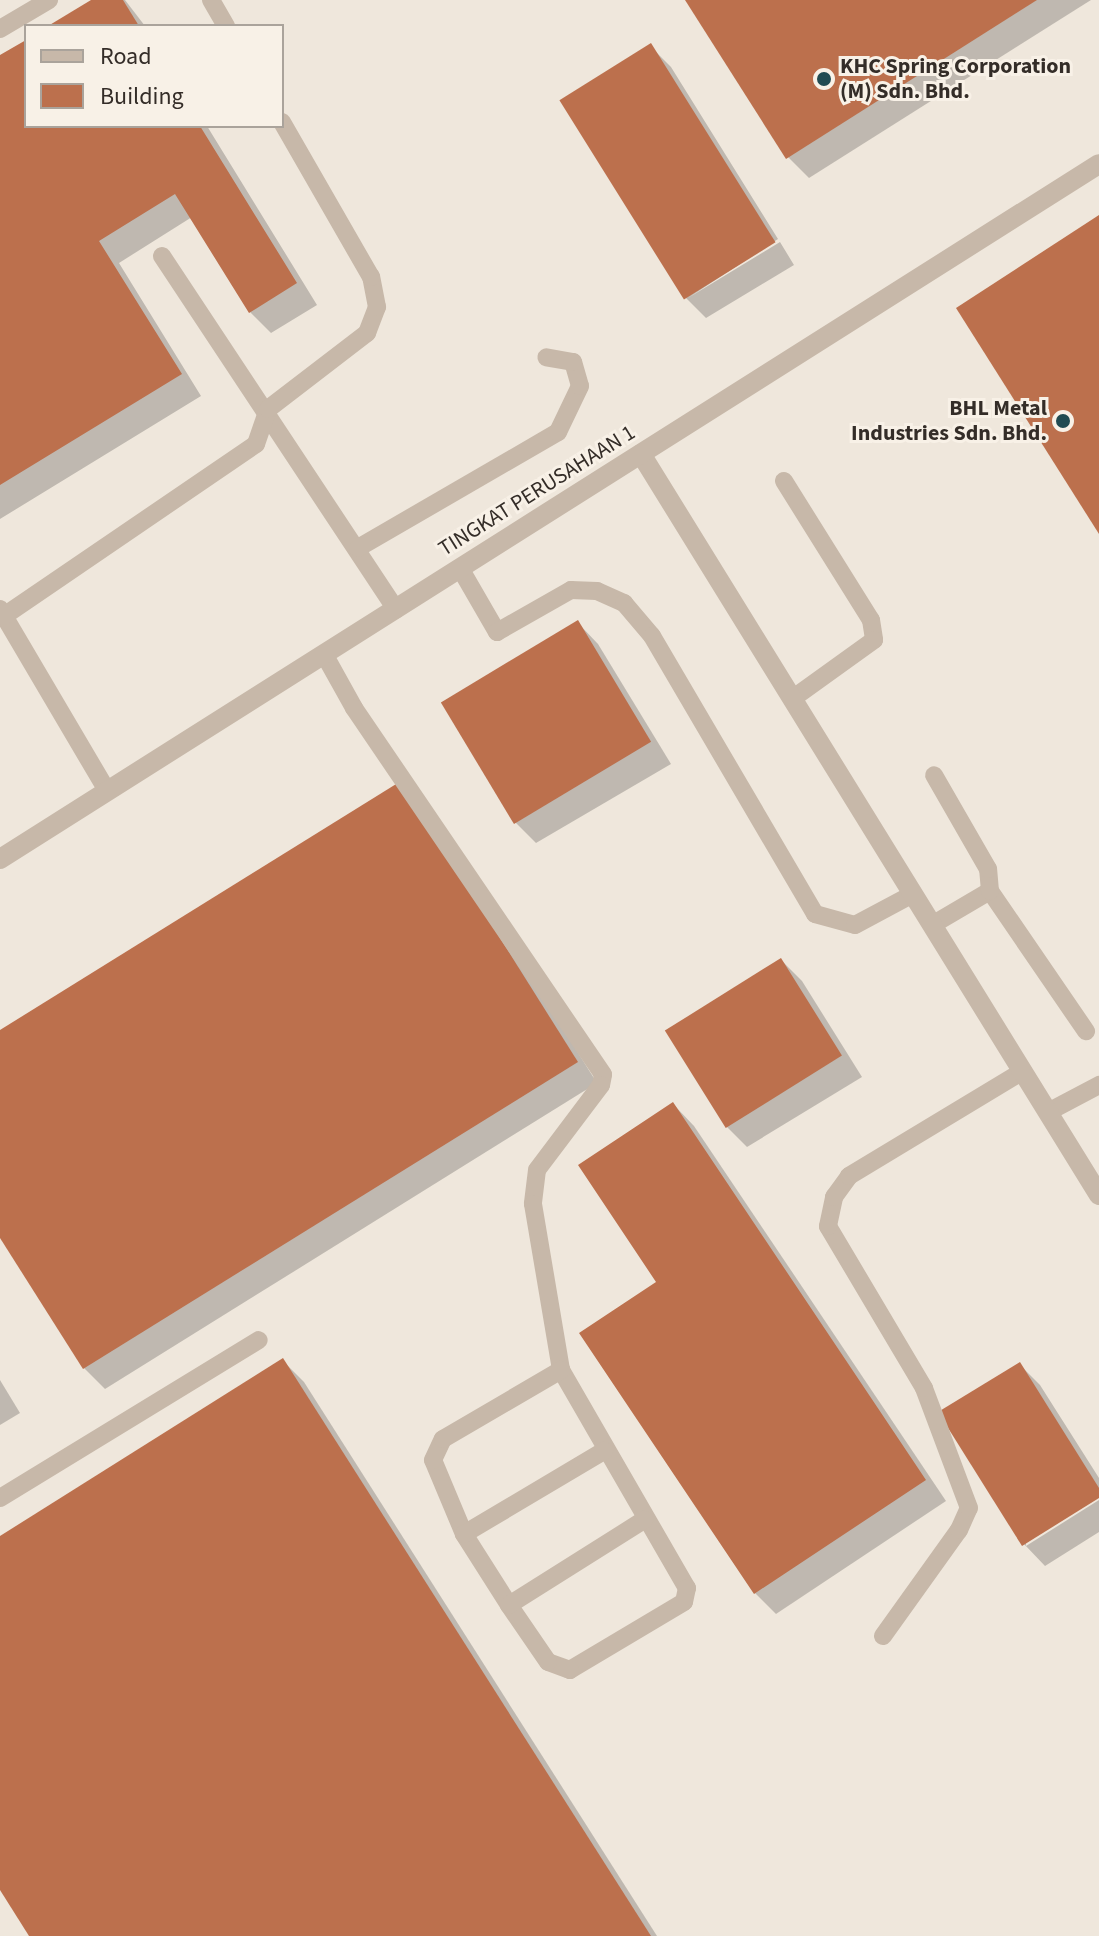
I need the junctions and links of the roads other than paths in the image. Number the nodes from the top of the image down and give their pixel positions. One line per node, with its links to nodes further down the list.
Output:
1 (49, 0): 4 (lane)
2 (211, 0): 3 (lane)
3 (225, 24)
4 (0, 29)
5 (284, 125): 9 (lane)
6 (1099, 164): 10 (street, TINGKAT PERUSAHAAN 1)
7 (162, 256): 9 (lane)
8 (546, 357): 12 (lane)
9 (268, 409): 12 (lane); 15 (lane)
10 (641, 454): 13 (street, TINGKAT PERUSAHAAN 1); 17 (street)
11 (784, 481): 17 (lane)
12 (358, 548): 14 (lane)
13 (460, 568): 14 (street, TINGKAT PERUSAHAAN 1); 22 (lane)
14 (396, 609): 16 (street, TINGKAT PERUSAHAAN 1)
15 (2, 612): 19 (lane)
16 (324, 654): 19 (street, TINGKAT PERUSAHAAN 1); 30 (lane)
17 (792, 699): 22 (street)
18 (934, 775): 21 (lane)
19 (107, 791): 20 (street, TINGKAT PERUSAHAAN 1)
20 (0, 859)
21 (990, 891): 23 (lane); 24 (lane)
22 (913, 894): 23 (street)
23 (932, 925): 25 (street)
24 (1086, 1031)
25 (1023, 1071): 27 (street); 36 (lane)
26 (1099, 1085): 27 (lane)
27 (1048, 1112): 28 (street)
28 (1099, 1195)
29 (259, 1340): 32 (lane)
30 (561, 1370): 31 (lane); 34 (lane)
31 (604, 1451): 33 (lane); 34 (lane)
32 (0, 1498)
33 (644, 1520): 35 (lane); 35 (lane)
34 (464, 1534): 35 (lane)
35 (509, 1605)
36 (883, 1636)

